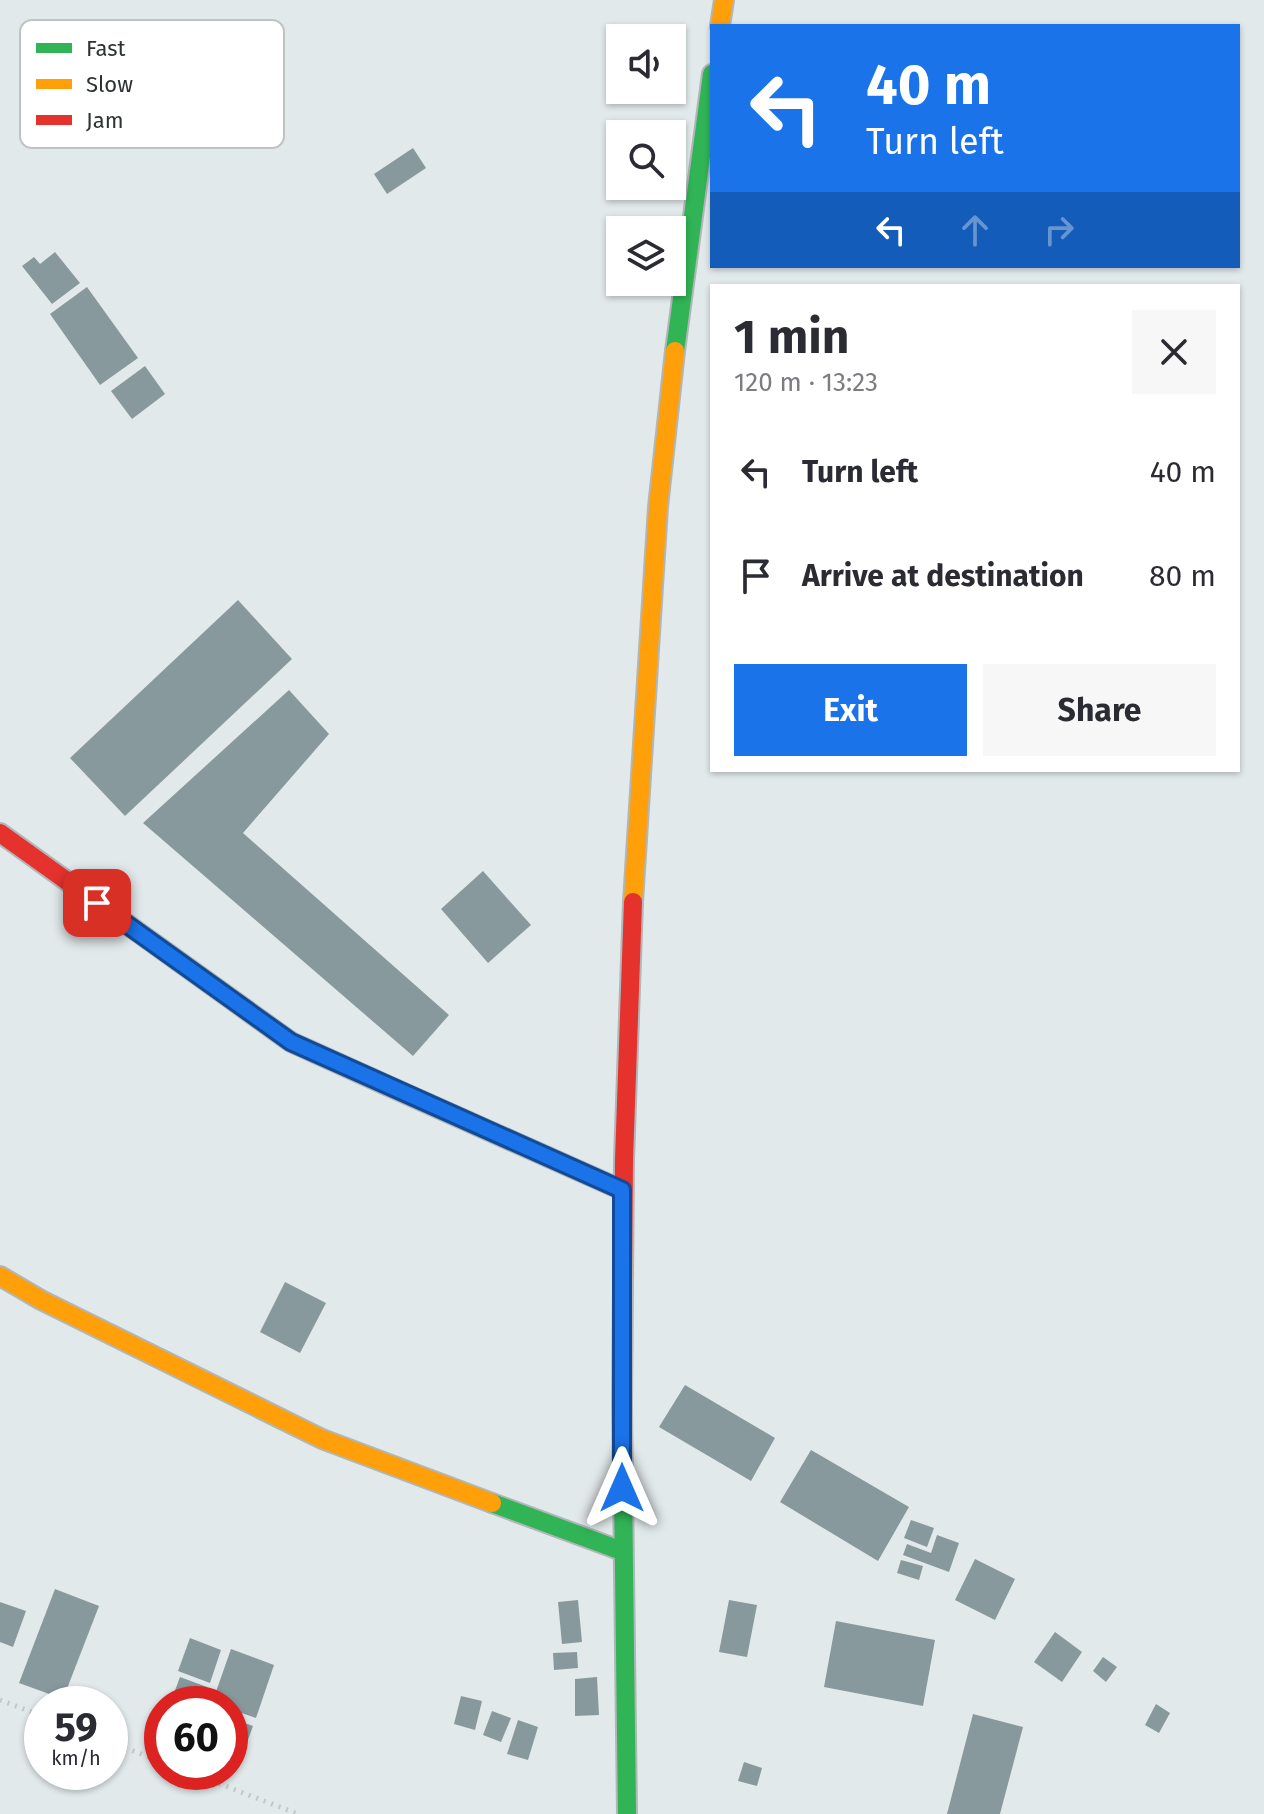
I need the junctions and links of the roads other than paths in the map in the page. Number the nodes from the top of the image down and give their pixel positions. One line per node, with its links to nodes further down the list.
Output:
1 (724, 0): 2 (main road)
2 (720, 24)
3 (710, 89): 5 (main road)
4 (0, 833): 5 (main road)
5 (622, 1190): 7 (main road)
6 (0, 1276): 7 (main road)
7 (622, 1551): 8 (main road)
8 (627, 1814)

